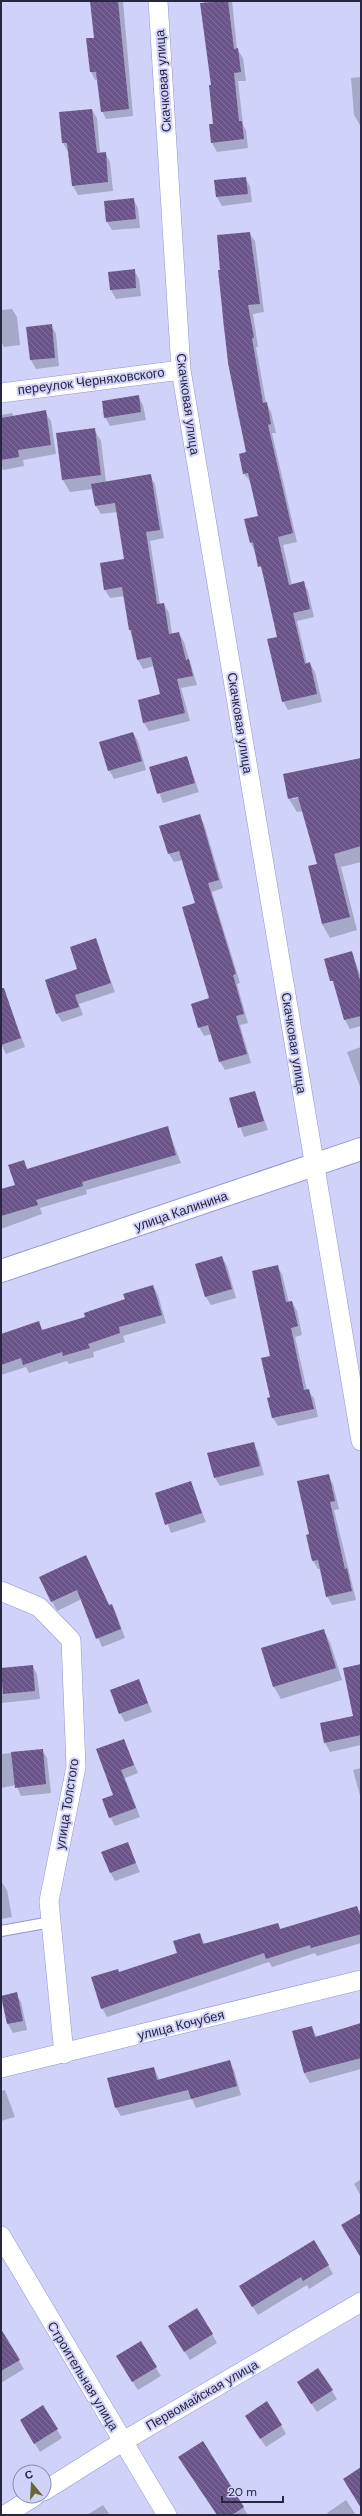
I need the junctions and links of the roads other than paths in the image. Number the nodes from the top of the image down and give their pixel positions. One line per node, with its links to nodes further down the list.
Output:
1 (158, 1): 2 (street, Скачковая улица)
2 (181, 370): 3 (street, переулок Черняховского); 5 (street, Скачковая улица)
3 (1, 393)
4 (361, 1149): 5 (main road, улица Калинина)
5 (314, 1166): 6 (main road, улица Калинина); 7 (street, Скачковая улица)
6 (1, 1271)
7 (361, 1441)
8 (1, 1591): 9 (street, улица Толстого)
9 (51, 1922): 10 (lane); 12 (street, улица Толстого)
10 (1, 1931)
11 (361, 1980): 12 (street, улица Кочубея)
12 (64, 2054): 13 (street, улица Кочубея)
13 (1, 2068)
14 (1, 2236): 16 (street, Строительная улица)
15 (361, 2302): 16 (street, Первомайская улица)
16 (122, 2442): 17 (street, Первомайская улица); 20 (street, Строительная улица)
17 (52, 2486)
18 (22, 2504): 19 (street)
19 (5, 2515)
20 (167, 2515)

